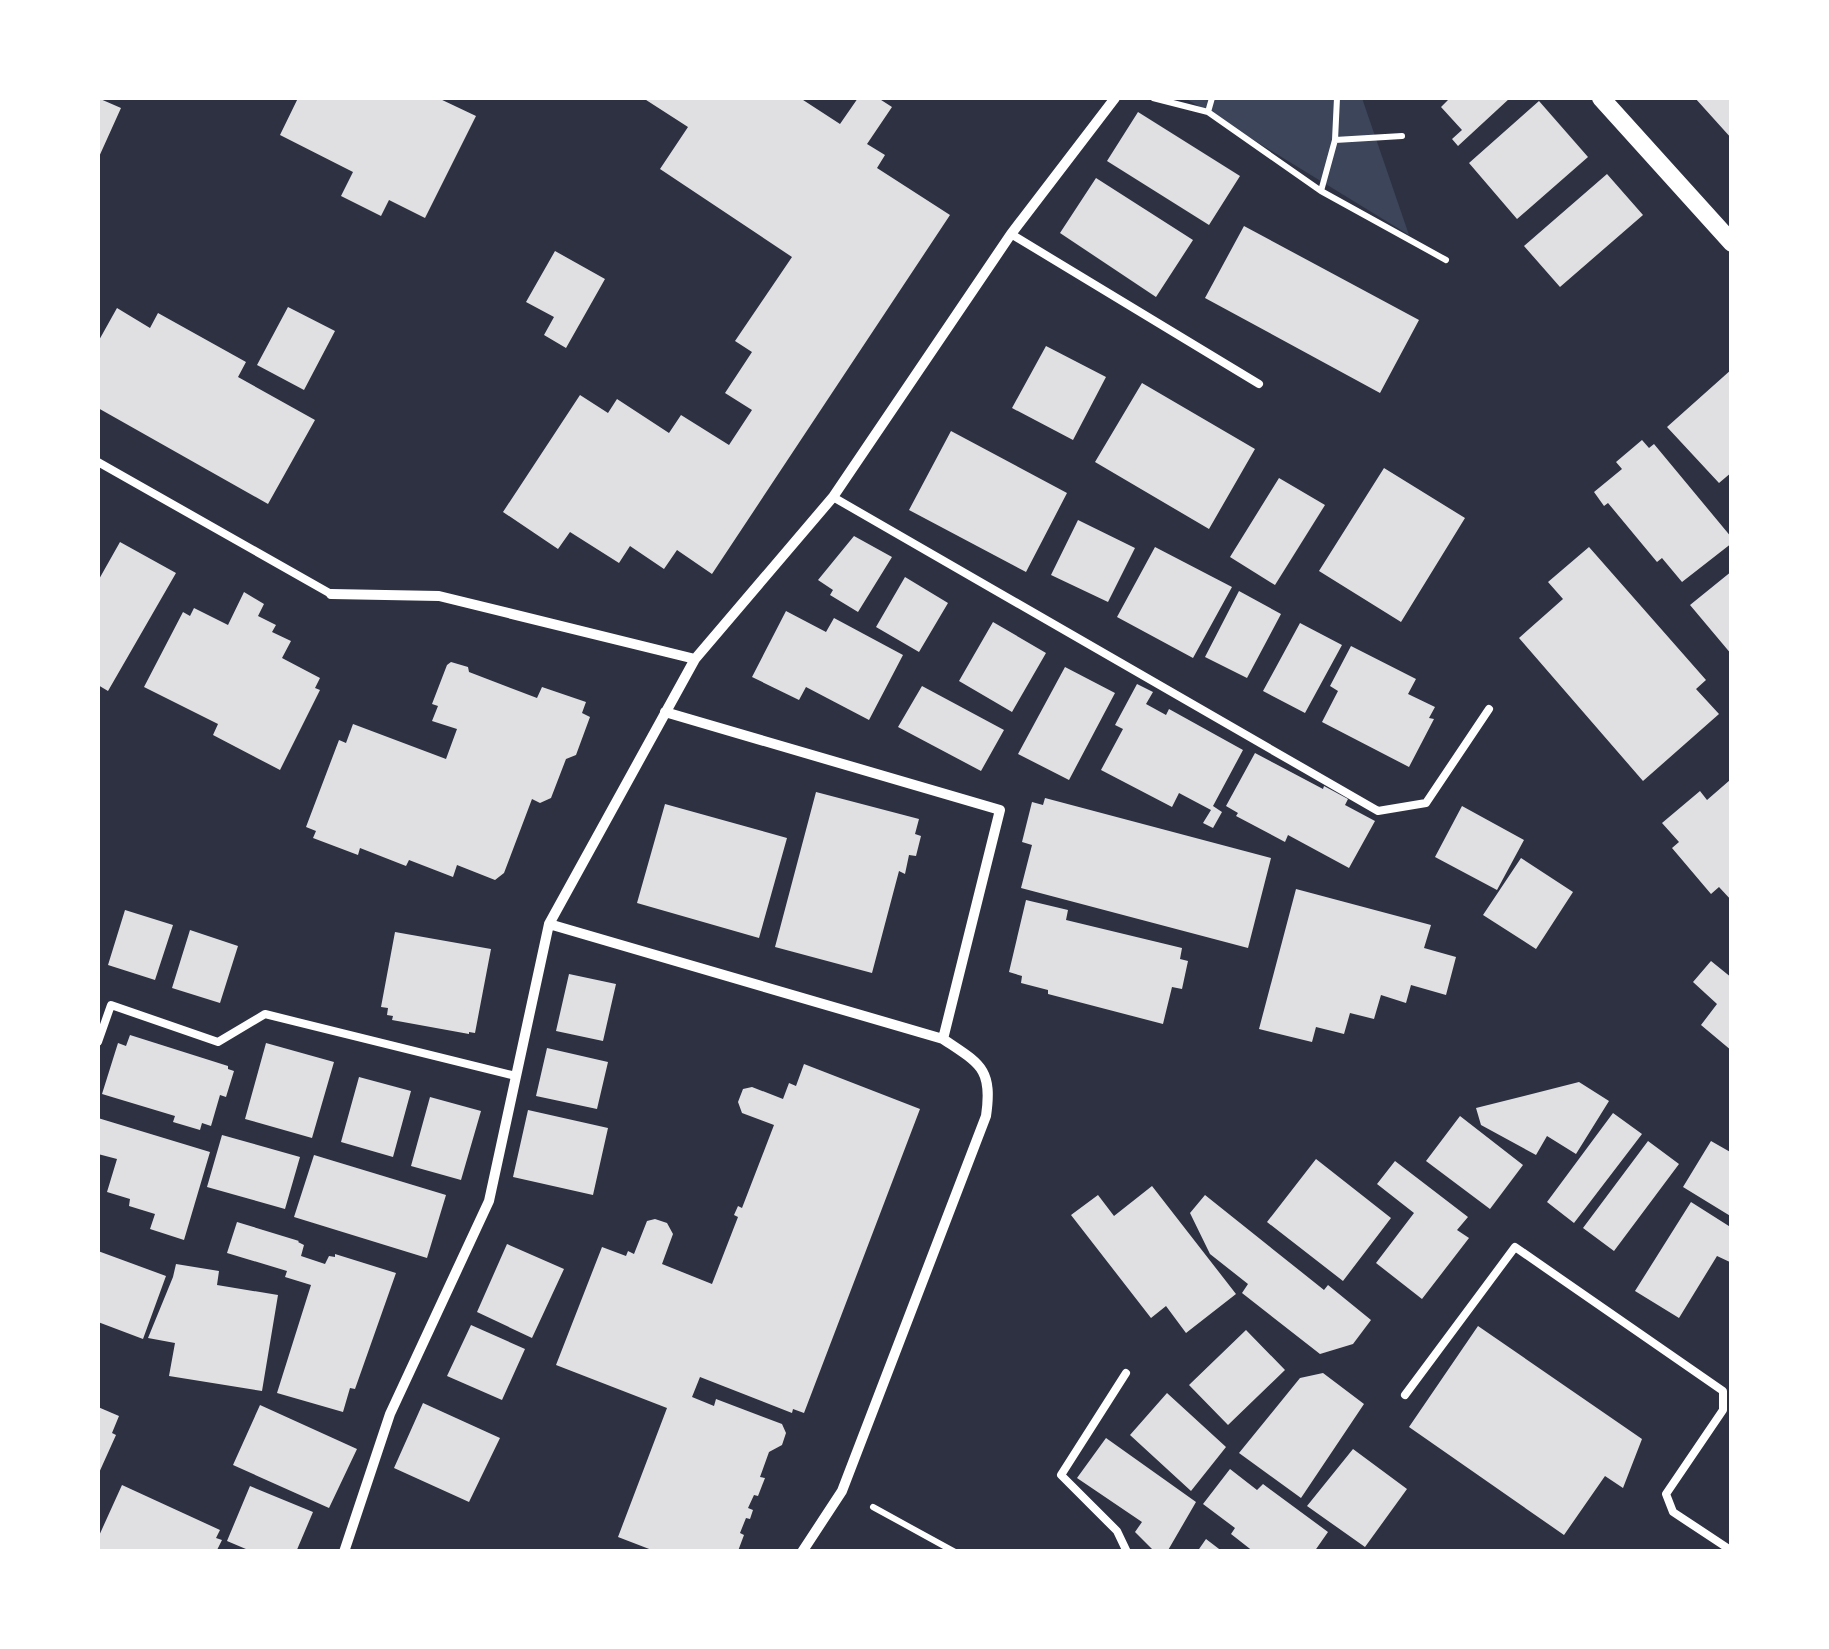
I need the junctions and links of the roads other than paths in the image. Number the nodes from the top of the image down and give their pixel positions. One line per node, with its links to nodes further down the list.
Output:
1 (1115, 98): 3 (street)
2 (1602, 98): 4 (street)
3 (1011, 234): 5 (lane); 7 (street)
4 (1732, 243)
5 (1259, 384)
6 (98, 462): 8 (lane)
7 (833, 497): 9 (street); 10 (lane)
8 (331, 594): 9 (street)
9 (695, 659): 11 (street)
10 (1490, 709)
11 (665, 712): 12 (street); 13 (street)
12 (549, 924): 13 (street); 15 (street)
13 (943, 1039): 20 (street)
14 (98, 1042): 15 (lane)
15 (516, 1076): 19 (street)
16 (1126, 1374): 21 (lane)
17 (1405, 1395): 18 (lane)
18 (1732, 1551)
19 (344, 1552)
20 (802, 1552)
21 (1127, 1552)

